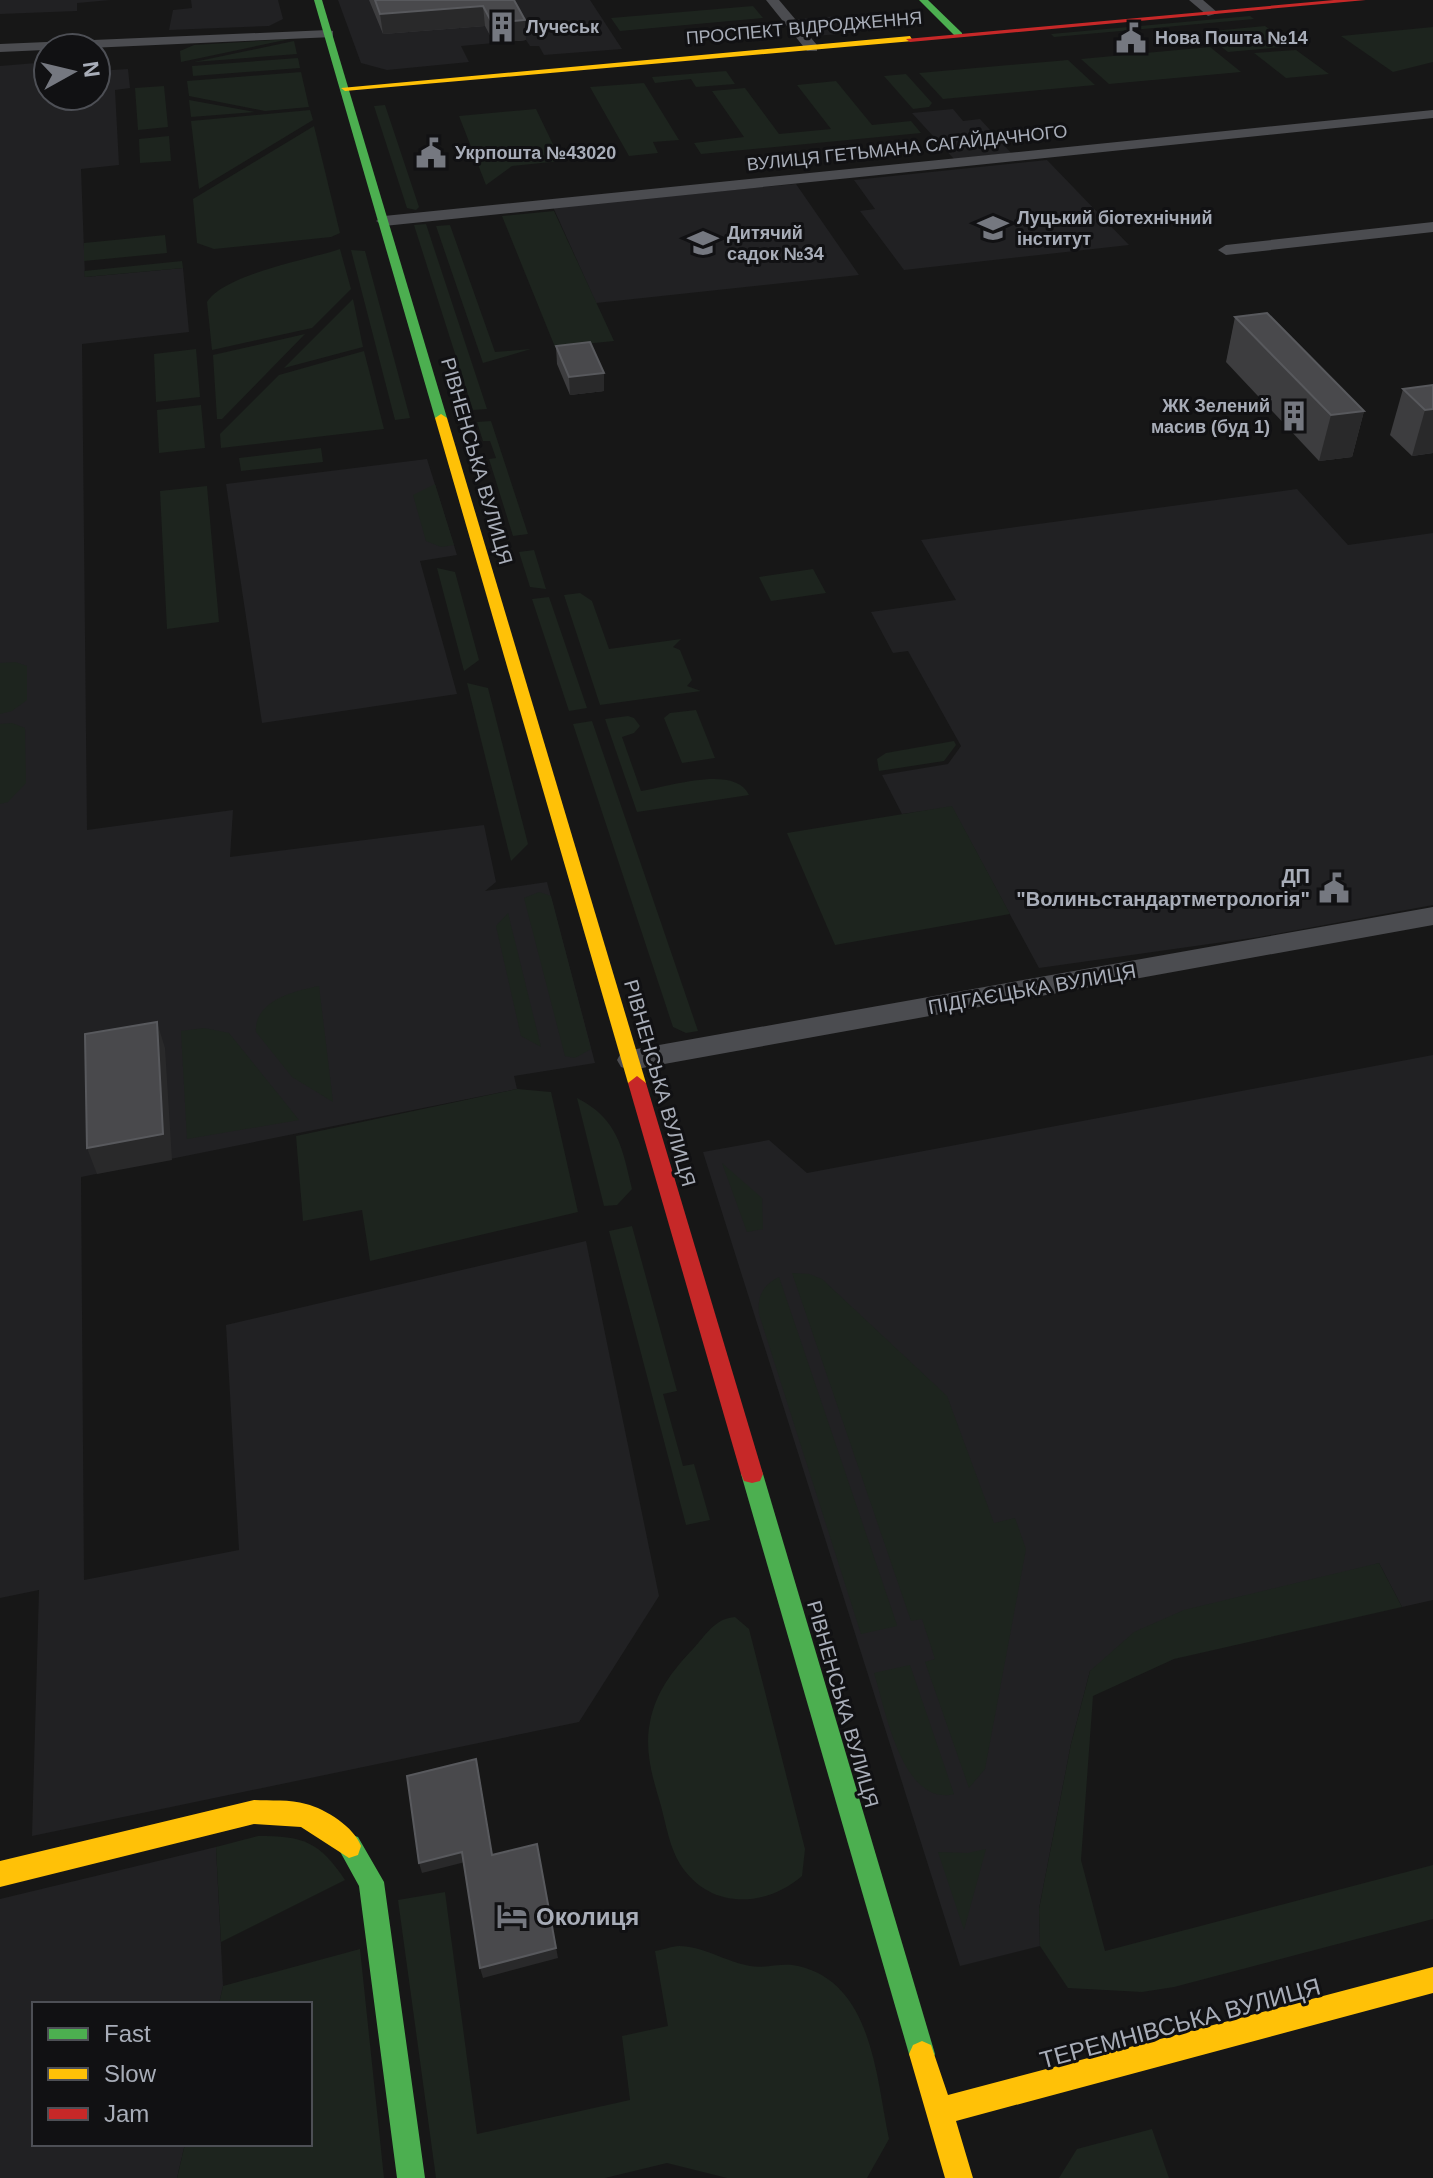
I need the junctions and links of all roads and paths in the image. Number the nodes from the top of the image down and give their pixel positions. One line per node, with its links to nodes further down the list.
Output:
1 (318, 0): 7 (main road, РІВНЕНСЬКА ВУЛИЦЯ)
2 (772, 0): 10 (street)
3 (923, 0): 8 (main road)
4 (1195, 0): 6 (street)
5 (1362, 0): 6 (main road, ПРОСПЕКТ ВІДРОДЖЕННЯ)
6 (1212, 13): 8 (main road, ПРОСПЕКТ ВІДРОДЖЕННЯ)
7 (328, 34): 9 (street); 11 (main road, РІВНЕНСЬКА ВУЛИЦЯ)
8 (959, 35): 10 (main road, ПРОСПЕКТ ВІДРОДЖЕННЯ)
9 (0, 48)
10 (812, 48): 11 (main road, ПРОСПЕКТ ВІДРОДЖЕННЯ)
11 (345, 88): 13 (main road, РІВНЕНСЬКА ВУЛИЦЯ)
12 (1433, 114): 13 (street, ВУЛИЦЯ ГЕТЬМАНА САГАЙДАЧНОГО)
13 (384, 221): 17 (main road, РІВНЕНСЬКА ВУЛИЦЯ)
14 (1433, 227): 15 (street)
15 (1226, 250)
16 (1433, 916): 17 (street, ПІДГАЄЦЬКА ВУЛИЦЯ)
17 (631, 1060): 20 (main road, РІВНЕНСЬКА ВУЛИЦЯ)
18 (0, 1874): 21 (main road)
19 (1433, 1980): 20 (main road, ТЕРЕМНІВСЬКА ВУЛИЦЯ)
20 (940, 2111): 22 (main road, РІВНЕНСЬКА ВУЛИЦЯ)
21 (411, 2178)
22 (959, 2178)

